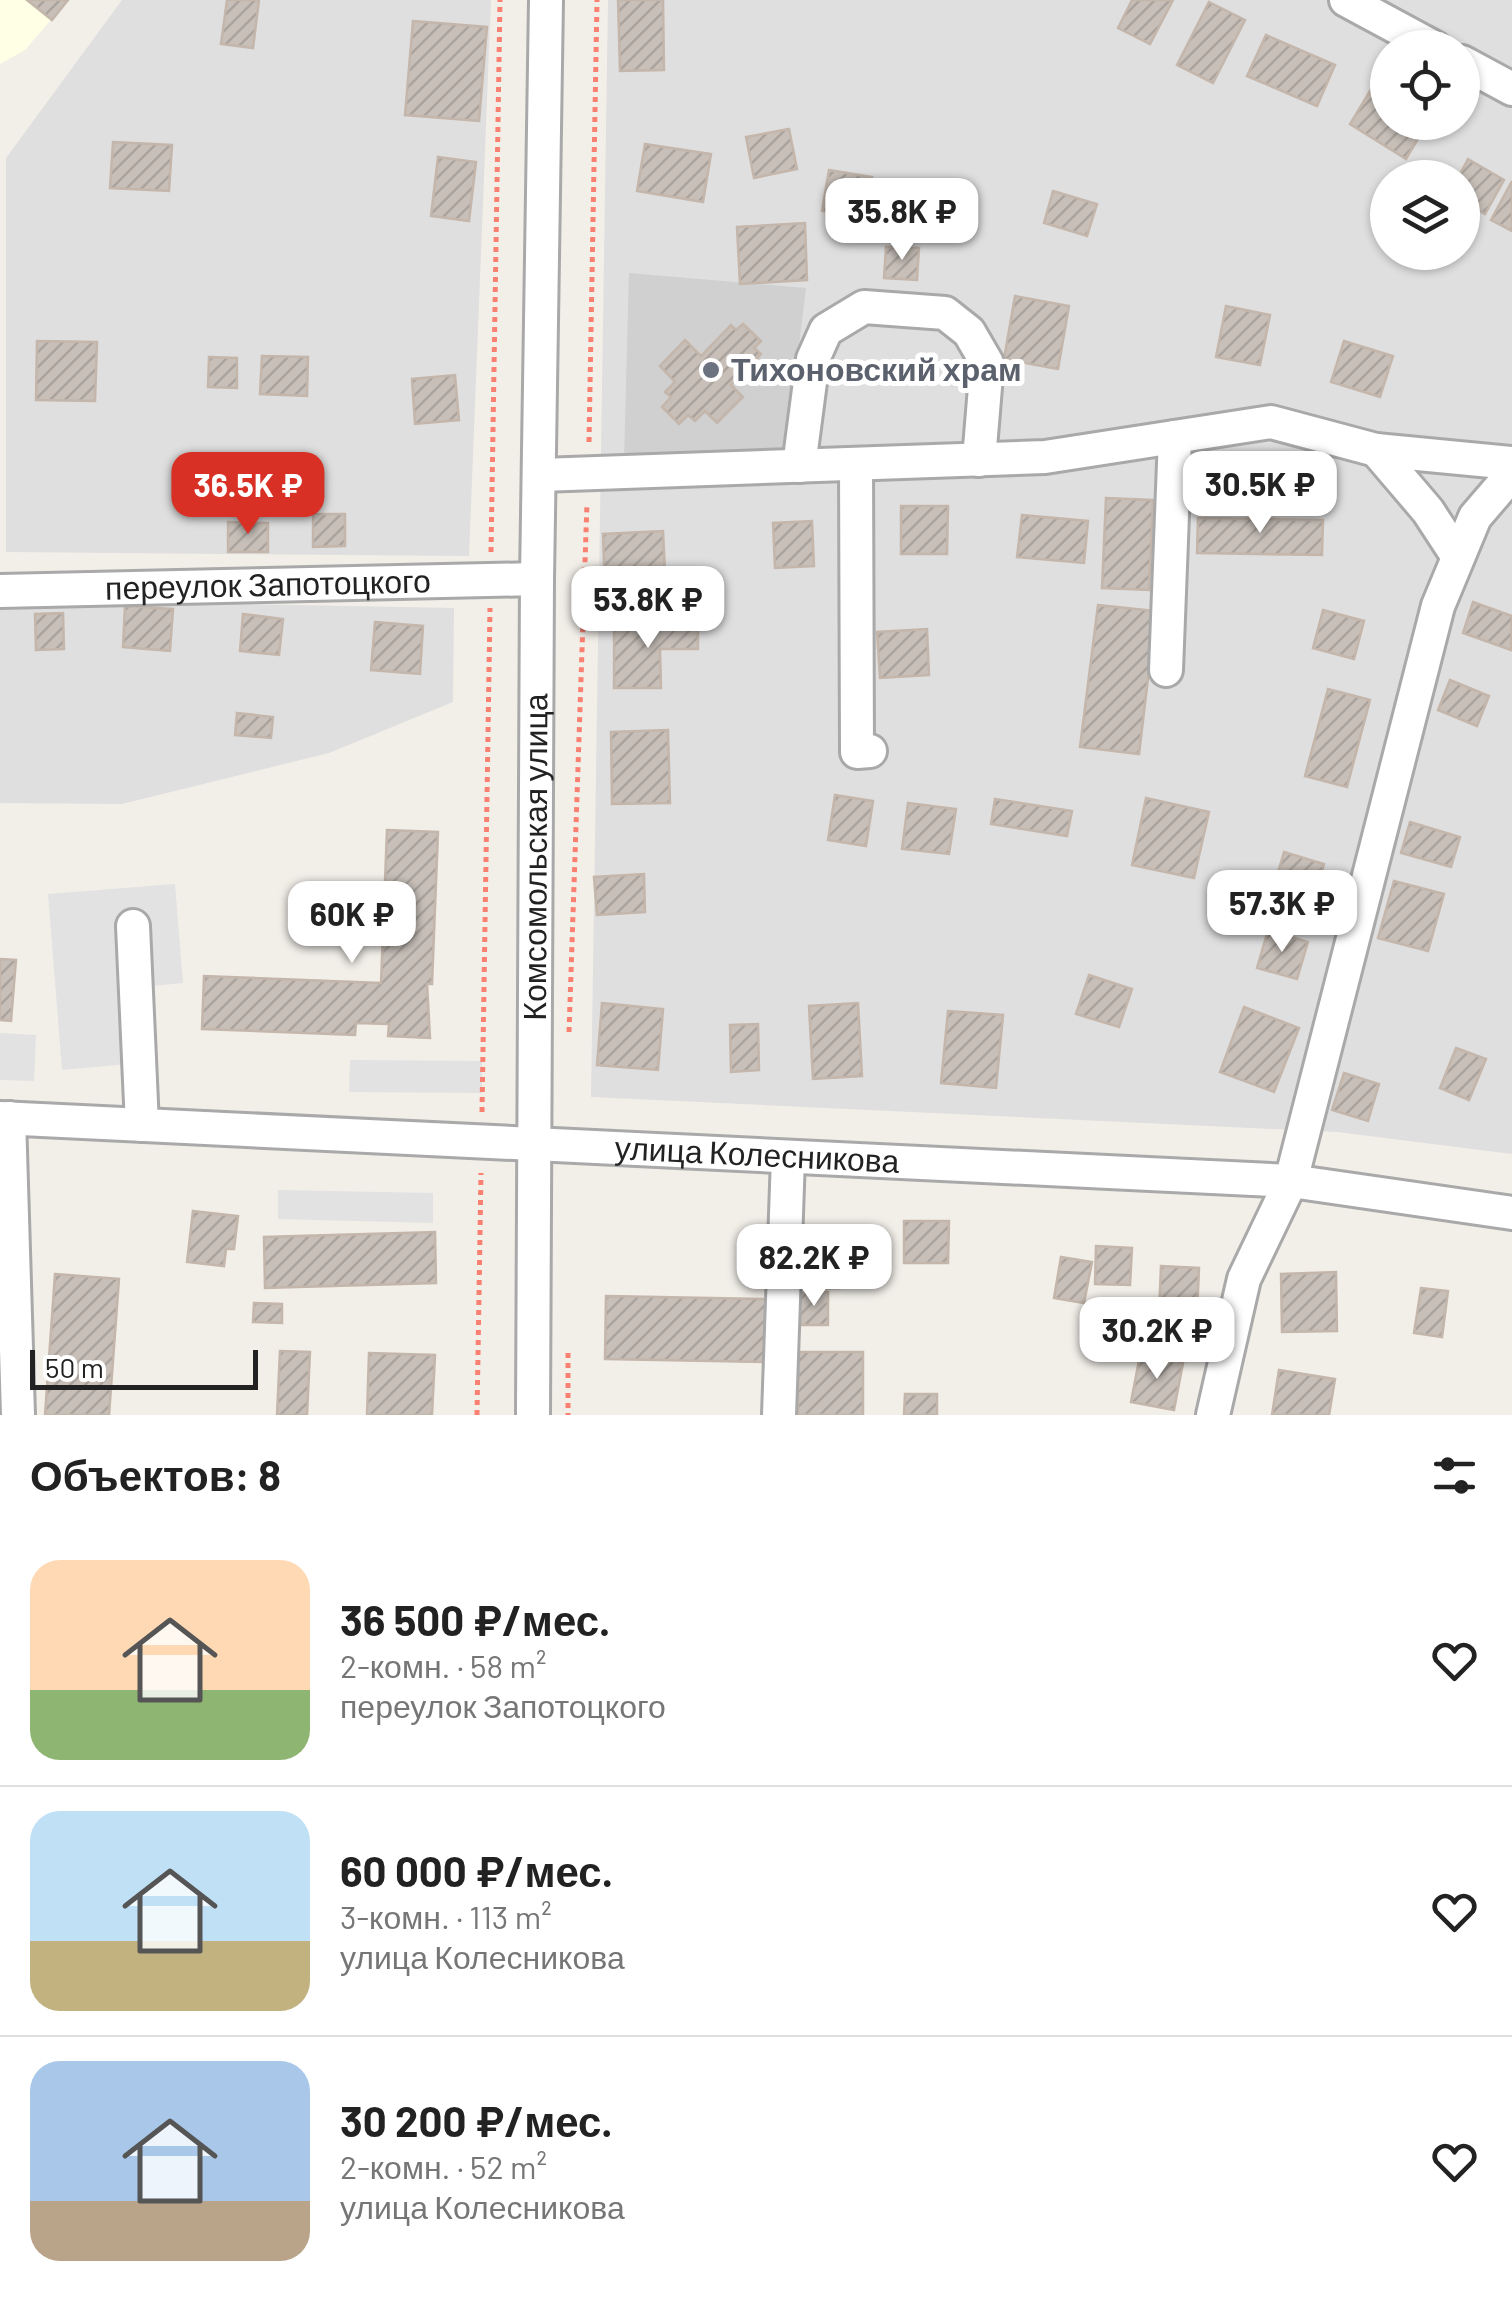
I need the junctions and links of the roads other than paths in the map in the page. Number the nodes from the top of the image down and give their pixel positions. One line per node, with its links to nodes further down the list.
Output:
1 (546, 0): 13 (street, Комсомольская улица)
2 (1346, 0): 3 (street)
3 (1402, 30)
4 (1480, 72): 5 (street)
5 (1512, 89)
6 (1175, 437): 7 (street); 8 (street); 17 (street)
7 (1376, 450): 10 (street); 14 (street)
8 (979, 460): 9 (street); 11 (street)
9 (856, 464): 11 (street); 18 (street)
10 (1512, 464)
11 (799, 466): 13 (street)
12 (1512, 474): 14 (street)
13 (541, 475): 15 (street, Комсомольская улица)
14 (1458, 557): 24 (street)
15 (537, 579): 16 (street, переулок Запотоцкого); 22 (street, Комсомольская улица)
16 (0, 591)
17 (1166, 670)
18 (870, 751)
19 (133, 926): 21 (street)
20 (5, 1118): 21 (street, улица Колесникова); 26 (street)
21 (142, 1125): 22 (street, улица Колесникова)
22 (534, 1146): 23 (street, улица Колесникова); 27 (street, Комсомольская улица)
23 (788, 1158): 24 (street, улица Колесникова); 28 (street)
24 (1291, 1181): 25 (street, улица Колесникова); 29 (street)
25 (1512, 1212)
26 (18, 1415)
27 (533, 1415)
28 (779, 1415)
29 (1213, 1415)

